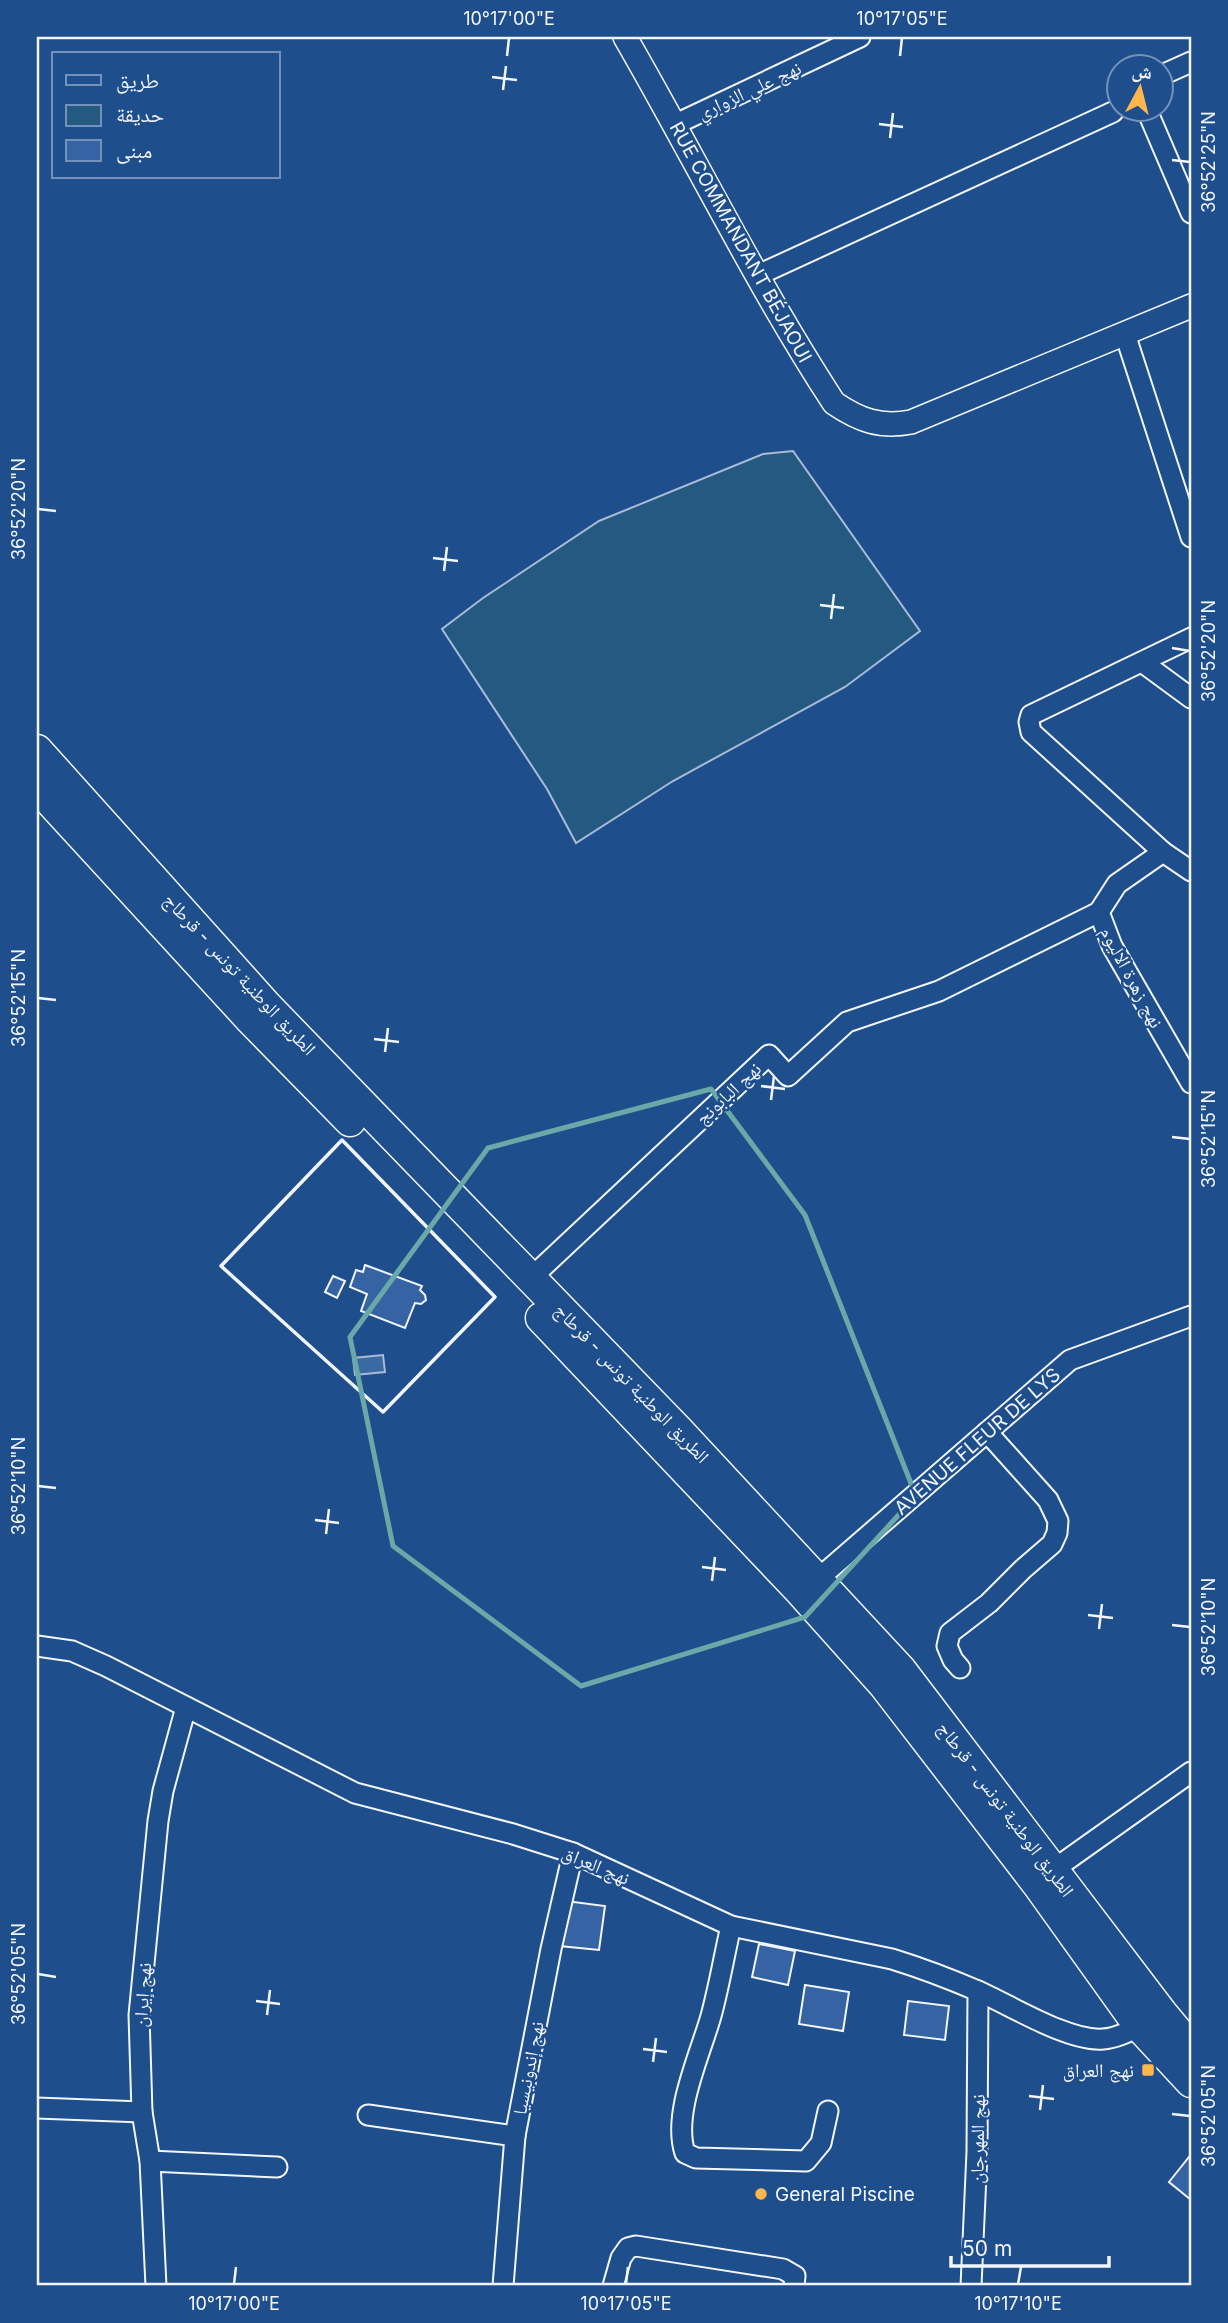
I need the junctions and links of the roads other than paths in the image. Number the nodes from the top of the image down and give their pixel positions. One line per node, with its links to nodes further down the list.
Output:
1 (625, 37): 5 (street, RUE COMMANDANT BÉJAOUI)
2 (860, 37): 5 (street, نهج علي الزواري)
3 (1106, 115): 8 (street)
4 (1154, 122): 6 (street)
5 (676, 124): 8 (street, RUE COMMANDANT BÉJAOUI)
6 (1184, 175): 7 (street)
7 (1191, 213)
8 (756, 276): 10 (street, RUE COMMANDANT BÉJAOUI)
9 (1191, 306): 10 (street, RUE COMMANDANT BÉJAOUI)
10 (1125, 334): 11 (street)
11 (1191, 537)
12 (1191, 638): 13 (street)
13 (1142, 662): 14 (street); 17 (street)
14 (1191, 698)
15 (37, 750): 21 (main road, الطريق الوطنية تونس - قرطاج)
16 (37, 787): 33 (main road, الطريق الوطنية تونس - قرطاج)
17 (1163, 852): 18 (street); 19 (street, نهج زهرة الاليوم)
18 (1191, 871)
19 (1098, 912): 20 (street, نهج زهرة الاليوم); 21 (street, نهج البابونج)
20 (1191, 1083)
21 (531, 1278): 24 (main road, الطريق الوطنية تونس - قرطاج)
22 (1191, 1316): 23 (street, AVENUE FLEUR DE LYS)
23 (987, 1432): 24 (street, AVENUE FLEUR DE LYS); 26 (street)
24 (818, 1579): 30 (main road, الطريق الوطنية تونس - قرطاج)
25 (37, 1646): 27 (street, نهج العراق)
26 (960, 1668)
27 (186, 1707): 29 (street, نهج العراق); 38 (street, نهج إيران)
28 (1191, 1772): 30 (street)
29 (573, 1853): 31 (street, نهج العراق); 40 (street, نهج إندونيسيا)
30 (1053, 1870): 33 (main road, الطريق الوطنية تونس - قرطاج)
31 (731, 1926): 32 (street, نهج العراق); 37 (street)
32 (978, 1991): 33 (street, نهج العراق); 47 (street, نهج المهرجان)
33 (1150, 2019): 34 (main road, الطريق الوطنية تونس - قرطاج); 35 (main road, الطريق الوطنية تونس - قرطاج)
34 (1191, 2048)
35 (1191, 2082)
36 (37, 2108): 38 (street)
37 (828, 2111)
38 (142, 2112): 41 (street, نهج إيران)
39 (369, 2115): 40 (street)
40 (515, 2136): 44 (street, نهج إندونيسيا)
41 (150, 2161): 42 (street); 43 (street, نهج إيران)
42 (277, 2167)
43 (156, 2286)
44 (503, 2286)
45 (613, 2286): 46 (street)
46 (794, 2286)
47 (971, 2286)

